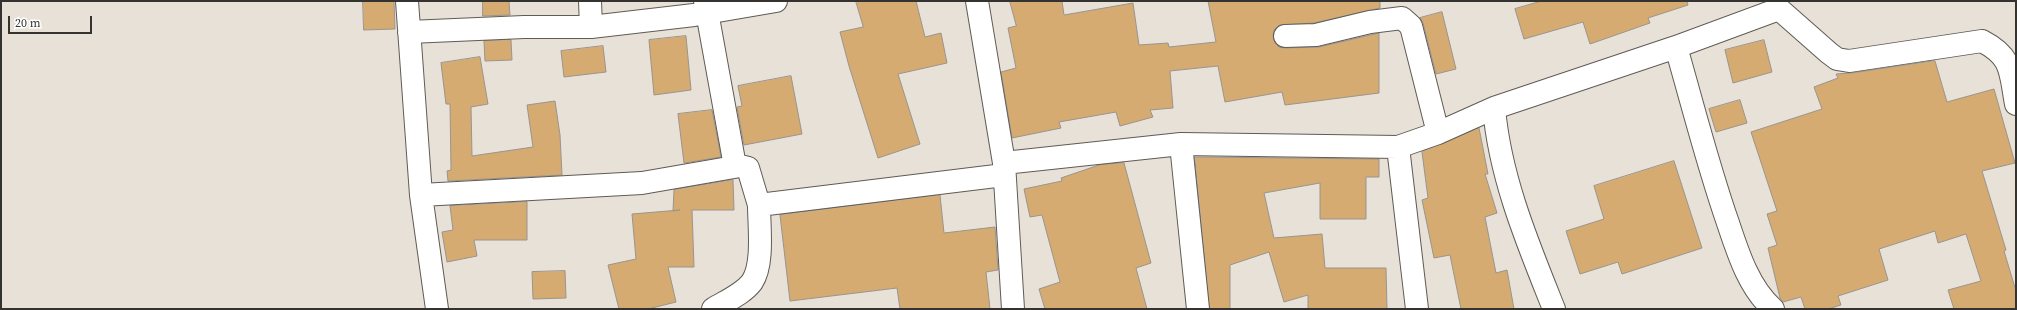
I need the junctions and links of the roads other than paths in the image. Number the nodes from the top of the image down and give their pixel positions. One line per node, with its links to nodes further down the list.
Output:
1 (407, 1): 8 (street)
2 (590, 1): 7 (street)
3 (776, 1): 6 (street)
4 (977, 1): 17 (street)
5 (1775, 5): 10 (street); 11 (street)
6 (706, 7): 7 (street); 16 (street)
7 (591, 27): 8 (street)
8 (409, 32): 18 (street)
9 (1285, 36): 13 (street)
10 (1676, 47): 12 (street); 26 (street)
11 (2016, 104)
12 (1494, 108): 13 (street); 25 (street)
13 (1438, 133): 15 (street)
14 (1181, 144): 15 (street); 17 (street); 23 (street)
15 (1398, 147): 24 (street)
16 (735, 166): 18 (street); 19 (street)
17 (1004, 169): 19 (street); 22 (street)
18 (422, 195): 20 (street)
19 (758, 204): 21 (street)
20 (437, 309)
21 (713, 309)
22 (1012, 309)
23 (1198, 309)
24 (1417, 309)
25 (1554, 309)
26 (1773, 309)

